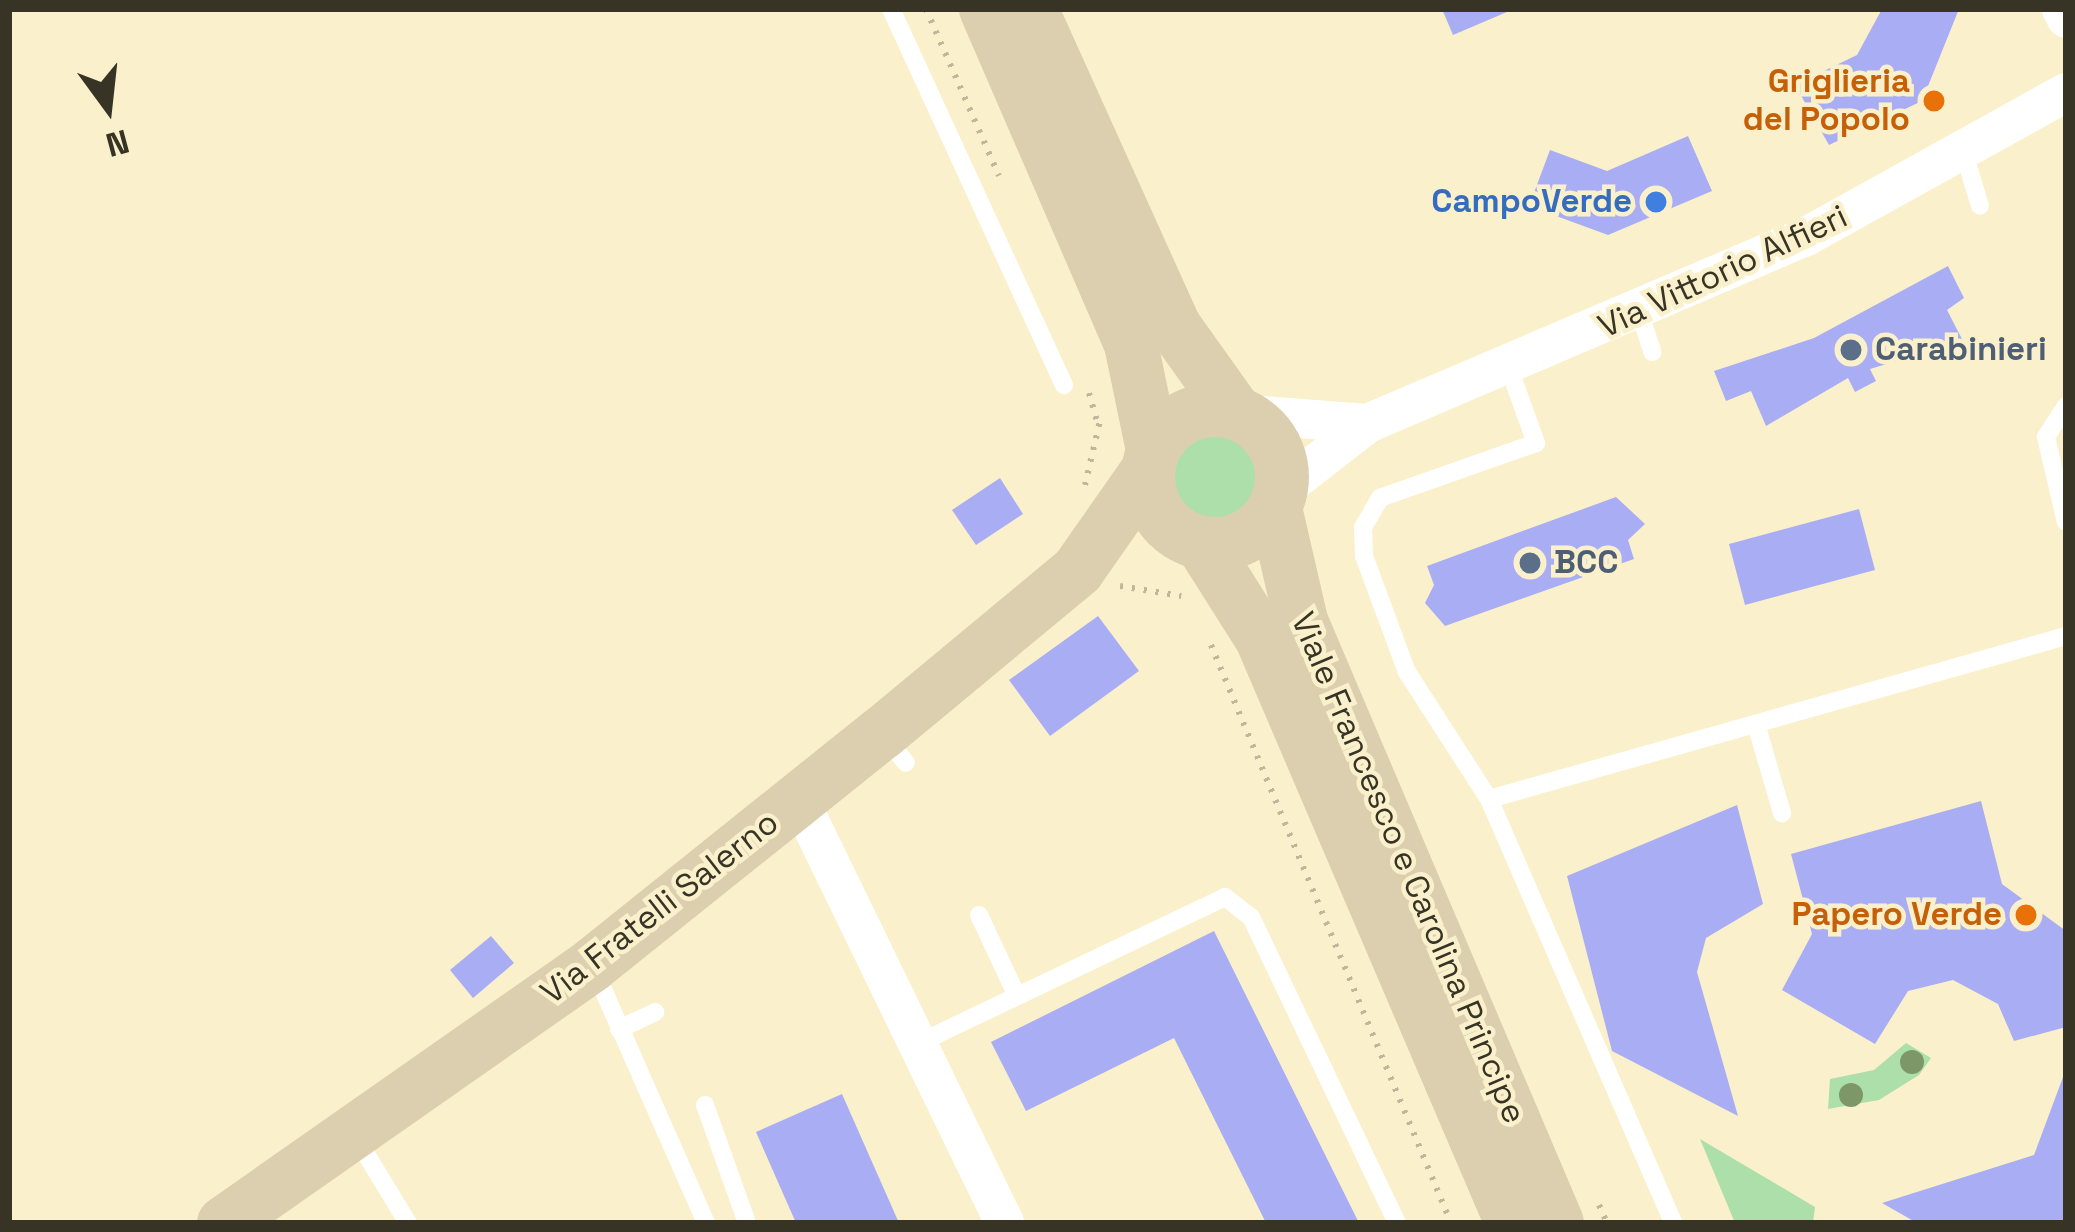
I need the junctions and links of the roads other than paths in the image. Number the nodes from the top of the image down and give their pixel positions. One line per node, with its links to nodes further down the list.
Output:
1 (891, 9): 12 (lane)
2 (986, 9): 16 (street, Viale Francesco e Carolina Principe)
3 (1031, 9): 14 (street, Viale Francesco e Carolina Principe)
4 (2061, 9): 5 (street)
5 (2066, 18)
6 (2066, 92): 7 (street, Via Vittorio Alfieri)
7 (1964, 153): 8 (lane); 9 (street, Via Vittorio Alfieri)
8 (1980, 206)
9 (1640, 314): 10 (lane); 11 (street, Via Vittorio Alfieri)
10 (1652, 352)
11 (1509, 368): 15 (street, Via Vittorio Alfieri); 23 (lane)
12 (1064, 385)
13 (2066, 406): 18 (lane)
14 (1236, 413): 15 (street, Via Vittorio Alfieri); 16 (street); 17 (street, Viale Francesco e Carolina Principe)
15 (1367, 423): 17 (street, Via Vittorio Alfieri)
16 (1151, 460): 19 (street, Viale Francesco e Carolina Principe); 20 (street, Via Fratelli Salerno)
17 (1278, 498): 19 (street); 41 (street, Viale Francesco e Carolina Principe)
18 (2066, 522)
19 (1193, 540): 20 (street, Via Fratelli Salerno); 40 (street, Viale Francesco e Carolina Principe)
20 (1078, 570): 24 (street, Via Fratelli Salerno)
21 (2066, 635): 22 (lane)
22 (1756, 724): 23 (lane); 25 (lane)
23 (1489, 799): 42 (lane)
24 (799, 800): 27 (street, Via Fratelli Salerno); 31 (street)
25 (1782, 813)
26 (979, 915): 28 (lane)
27 (592, 964): 30 (lane); 33 (street, Via Fratelli Salerno)
28 (1016, 994): 31 (lane); 39 (lane)
29 (655, 1012): 30 (lane)
30 (619, 1029): 36 (lane)
31 (919, 1043): 38 (street)
32 (705, 1105): 37 (lane)
33 (356, 1136): 34 (street, Via Fratelli Salerno); 35 (lane)
34 (224, 1223)
35 (408, 1223)
36 (706, 1223)
37 (747, 1223)
38 (1004, 1223)
39 (1397, 1223)
40 (1512, 1223)
41 (1557, 1223)
42 (1673, 1223)

